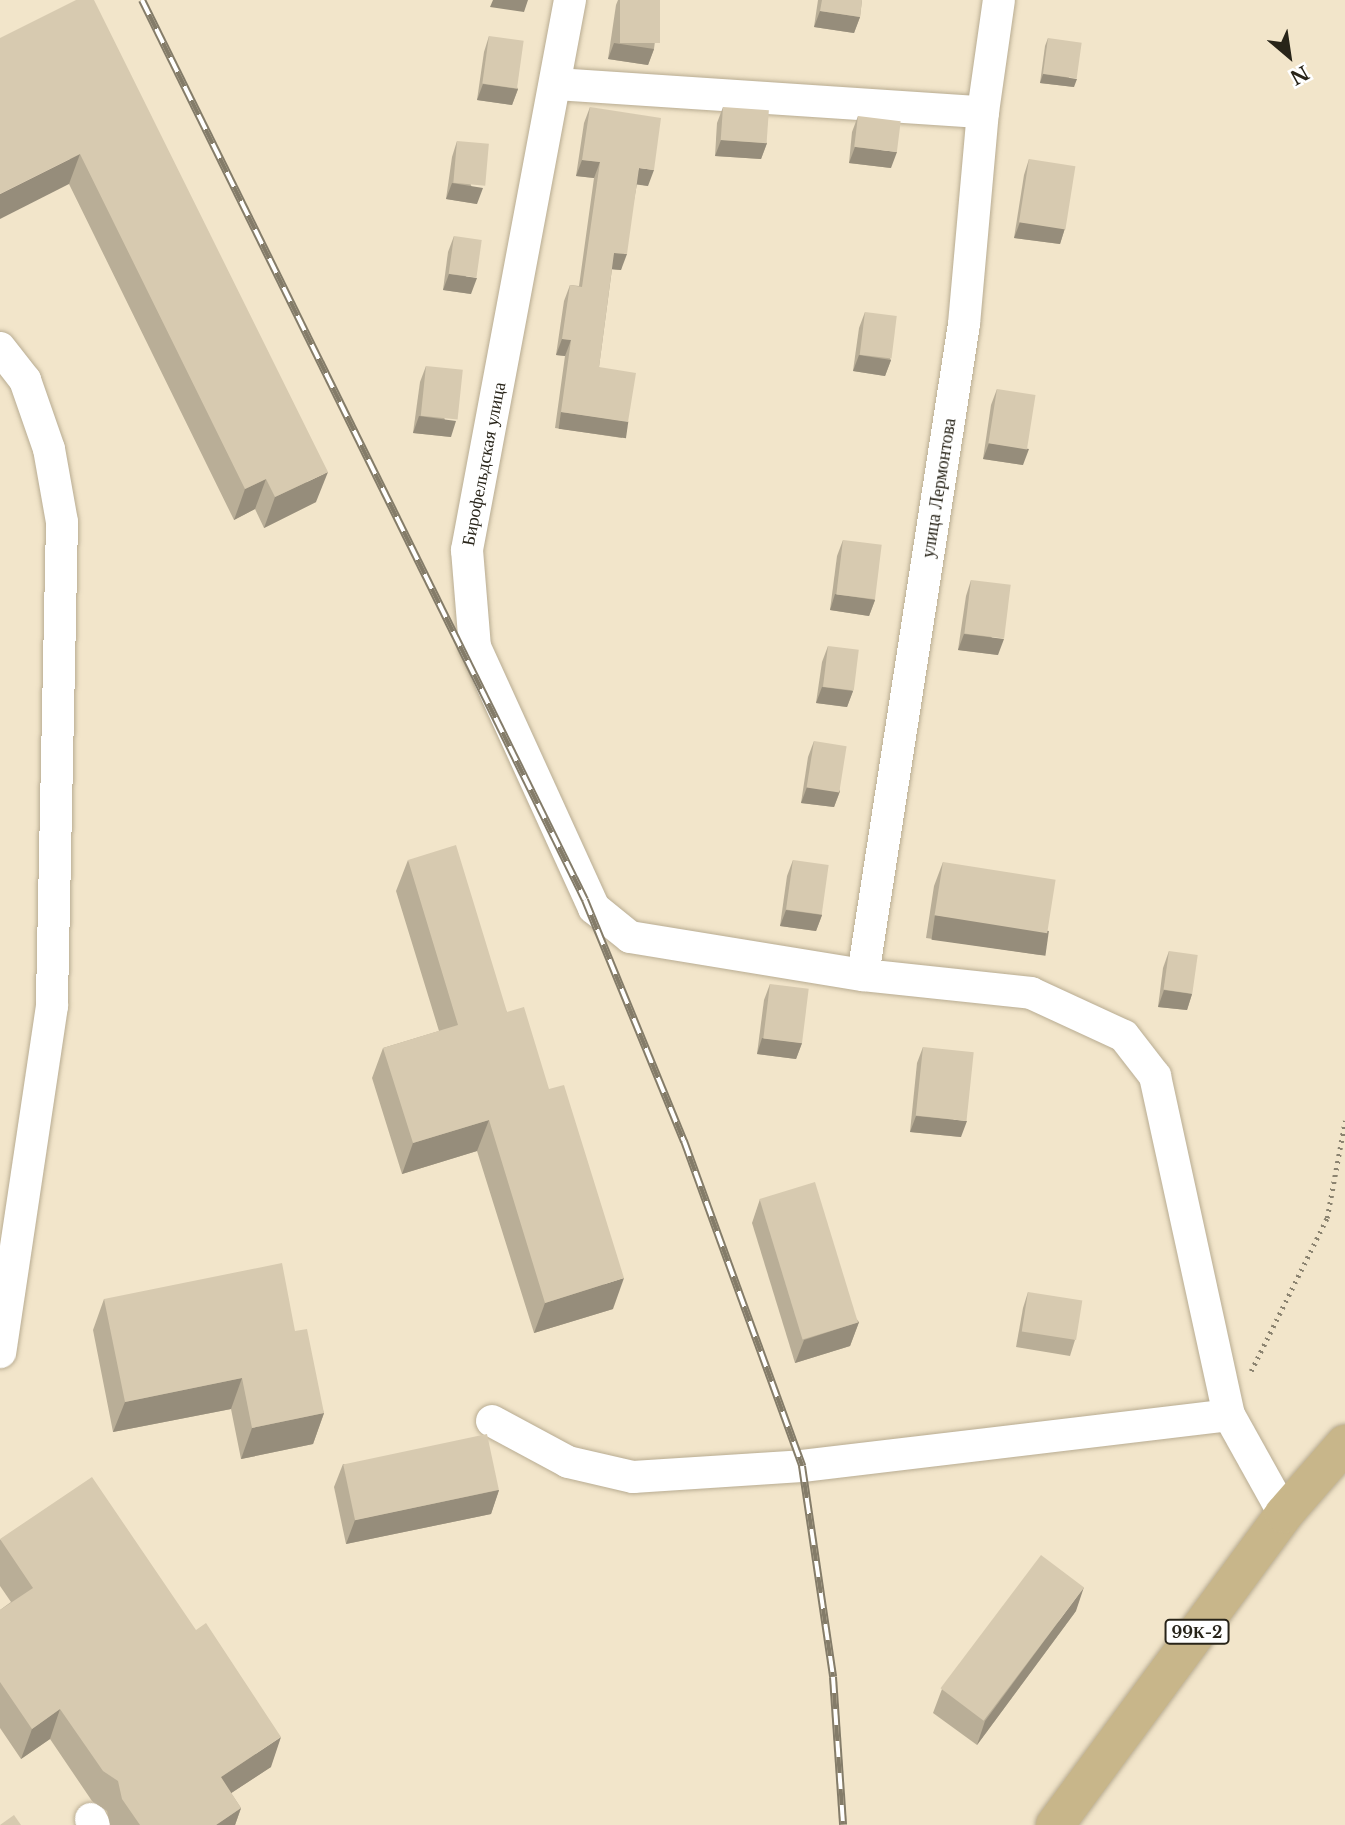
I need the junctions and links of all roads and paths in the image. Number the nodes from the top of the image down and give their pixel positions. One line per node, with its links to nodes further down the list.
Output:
1 (570, 0): 3 (street, Бирофельдская улица)
2 (999, 0): 4 (street, улица Лермонтова)
3 (557, 84): 4 (street); 6 (street, Бирофельдская улица)
4 (983, 112): 6 (street, улица Лермонтова)
5 (0, 348): 8 (street)
6 (863, 975): 9 (street)
7 (1345, 1121): 9 (path)
8 (0, 1352)
9 (1228, 1415): 10 (street); 12 (street)
10 (492, 1421)
11 (1345, 1444): 12 (main road, 99К-2)
12 (1284, 1514): 13 (main road, 99К-2)
13 (1055, 1825)

